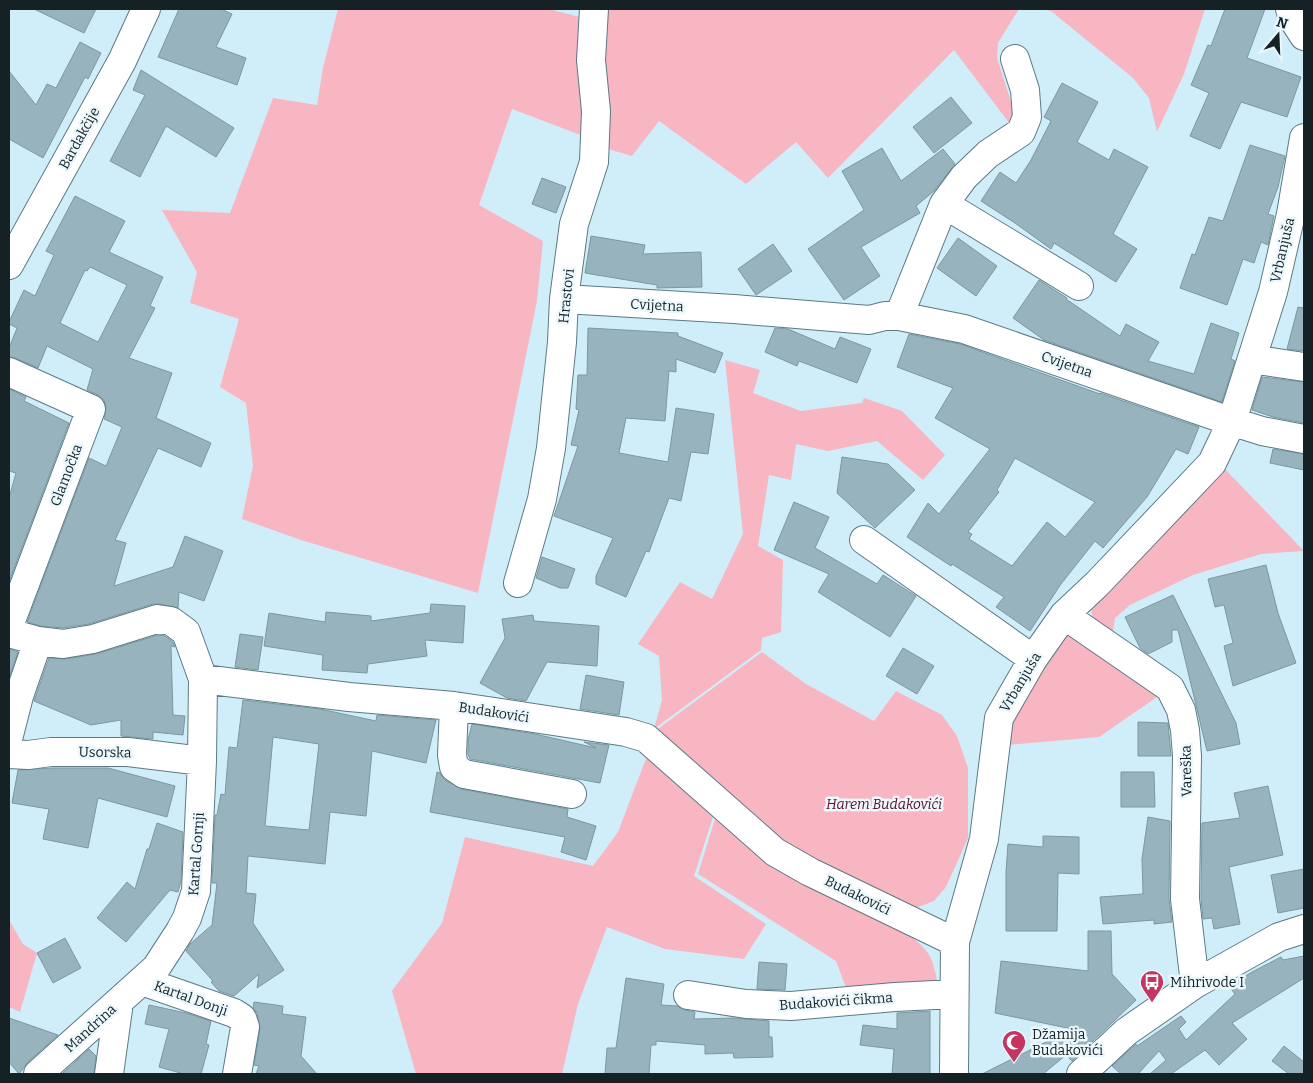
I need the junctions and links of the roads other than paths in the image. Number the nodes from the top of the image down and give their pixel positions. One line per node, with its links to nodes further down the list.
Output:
1 (594, 9): 11 (street, Hrastovi)
2 (1290, 9): 4 (street)
3 (136, 15): 9 (street, Bardakčije)
4 (1304, 36)
5 (1016, 59): 7 (street)
6 (1304, 138): 8 (street, Vrbanjuša)
7 (944, 204): 10 (street); 12 (street)
8 (1298, 215): 13 (street, Vrbanjuša)
9 (9, 265)
10 (1079, 286)
11 (564, 299): 12 (street, Cvijetna); 19 (street, Hrastovi)
12 (899, 316): 16 (street, Cvijetna)
13 (1252, 361): 14 (street); 16 (street, Vrbanjuša)
14 (1304, 367)
15 (9, 372): 21 (street, Glamočka)
16 (1232, 421): 17 (street, Cvijetna); 20 (street, Vrbanjuša)
17 (1304, 439)
18 (864, 540): 24 (street)
19 (518, 583)
20 (1064, 615): 24 (street, Vrbanjuša); 34 (street, Vareška)
21 (9, 626)
22 (9, 633): 23 (street)
23 (38, 641): 25 (street); 27 (street)
24 (1033, 659): 32 (street, Vrbanjuša)
25 (203, 679): 26 (street, Budakovići); 29 (street, Kartal Gornji)
26 (454, 706): 30 (street); 32 (street, Budakovići)
27 (9, 735)
28 (9, 754): 29 (street, Usorska)
29 (202, 761): 33 (street, Kartal Gornji)
30 (572, 794)
31 (1304, 929): 34 (street)
32 (956, 942): 35 (street, Vrbanjuša)
33 (142, 981): 37 (street, Kartal Gornji); 40 (street, Kartal Donji)
34 (1195, 984): 42 (street)
35 (954, 994): 36 (street, Budakovići čikma); 41 (street, Vrbanjuša)
36 (688, 995)
37 (119, 1002): 38 (street, Mandrina); 39 (street)
38 (38, 1074)
39 (109, 1074)
40 (237, 1074)
41 (954, 1074)
42 (1081, 1074)

